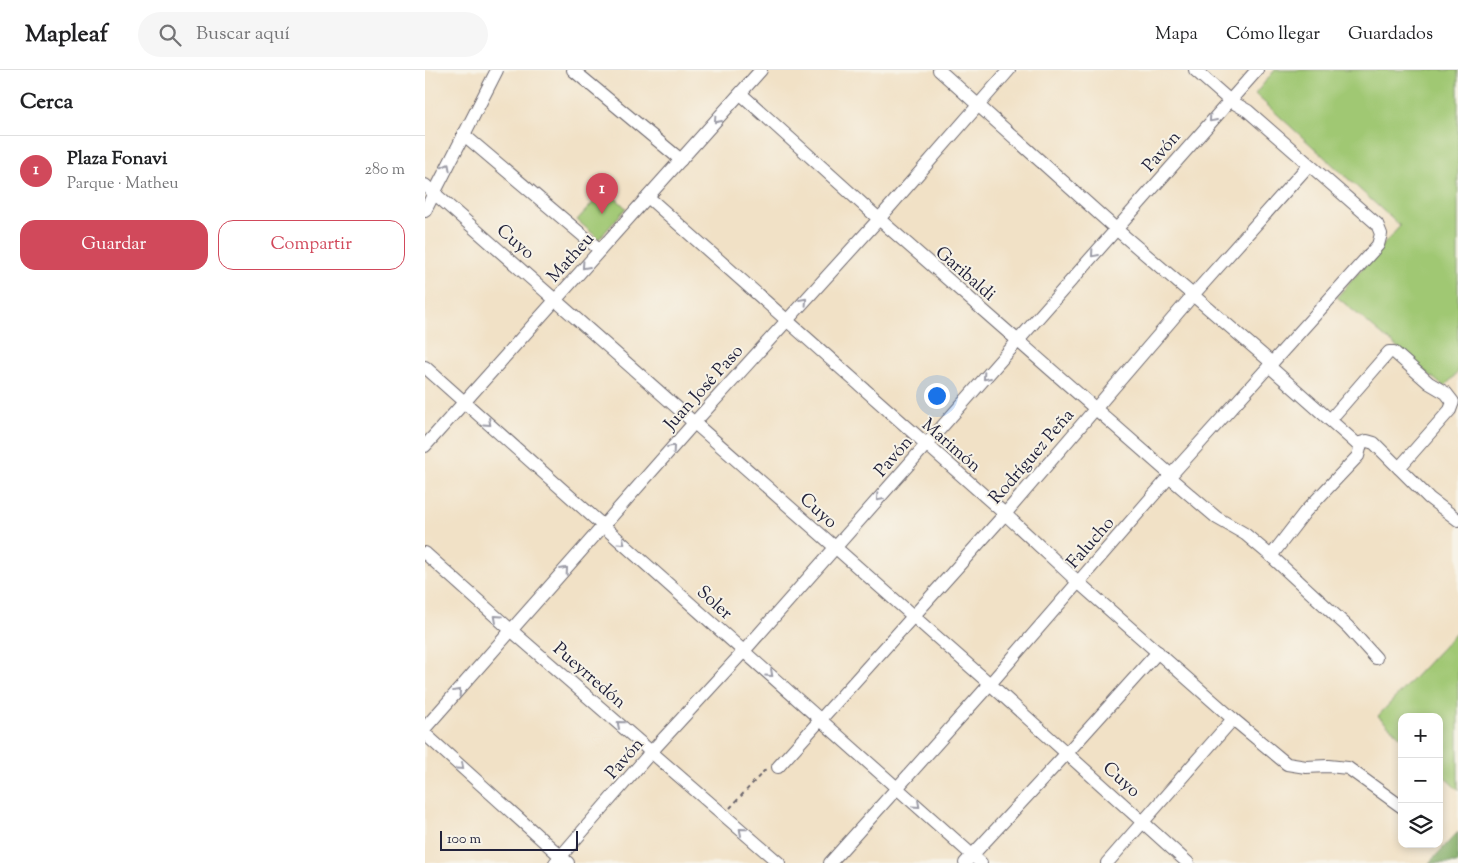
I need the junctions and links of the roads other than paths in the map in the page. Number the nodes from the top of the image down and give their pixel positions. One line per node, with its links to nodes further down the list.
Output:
1 (497, 70): 11 (street)
2 (573, 70): 12 (street)
3 (761, 70): 8 (street, Matheu)
4 (939, 70): 10 (street)
5 (1009, 70): 10 (street, Juan José Paso)
6 (1195, 70): 9 (street)
7 (1257, 70): 9 (street, Pavón)
8 (741, 94): 12 (street, Matheu, one-way to 12); 17 (street, Garibaldi)
9 (1229, 100): 13 (street); 18 (street, Pavón, one-way to 18)
10 (978, 106): 17 (street, Juan José Paso); 18 (street)
11 (463, 134): 14 (street, one-way to 11); 19 (street)
12 (681, 160): 15 (street, Matheu)
13 (1309, 166): 20 (street, Rodríguez Peña); 24 (street, Falucho)
14 (429, 188): 16 (street); 21 (street, Cuyo)
15 (648, 197): 19 (street, Matheu); 22 (street, Marimón)
16 (425, 211)
17 (879, 219): 22 (street, Juan José Paso, one-way to 17); 23 (street, Garibaldi)
18 (1116, 229): 20 (street); 23 (street, Pavón, one-way to 23)
19 (600, 250): 21 (street, Matheu, one-way to 21)
20 (1193, 295): 24 (street); 27 (street, Rodríguez Peña)
21 (555, 299): 26 (street, Matheu); 29 (street, Cuyo)
22 (787, 320): 29 (street, Juan José Paso); 31 (street, Marimón)
23 (1017, 341): 27 (street, Garibaldi); 31 (street, Pavón, one-way to 31)
24 (1271, 365): 28 (street); 34 (street, Falucho)
25 (425, 367): 26 (street, Soler)
26 (465, 402): 32 (street, Matheu); 37 (street, Soler, one-way to 37)
27 (1095, 409): 34 (street, Garibaldi); 35 (street, Rodríguez Peña)
28 (1330, 420): 30 (street); 33 (street)
29 (694, 423): 37 (street, Juan José Paso, one-way to 29); 38 (street, Cuyo)
30 (1357, 444): 33 (street); 40 (street)
31 (926, 445): 35 (street, Marimón); 38 (street, Pavón, one-way to 38)
32 (425, 446)
33 (1399, 468): 36 (street)
34 (1170, 476): 40 (street, Garibaldi); 41 (street, Falucho)
35 (1005, 514): 41 (street, Marimón); 42 (street, Rodríguez Peña)
36 (1458, 520)
37 (603, 526): 43 (street, Juan José Paso, one-way to 37); 44 (street, Soler, one-way to 44)
38 (835, 548): 42 (street, Cuyo); 44 (street, Pavón)
39 (425, 553): 43 (street, Pueyrredón, one-way to 39)
40 (1271, 556): 46 (street, Garibaldi)
41 (1078, 582): 45 (street, Marimón); 47 (street, Falucho)
42 (912, 617): 47 (street, Cuyo); 48 (street, Rodríguez Peña)
43 (512, 631): 50 (street, Juan José Paso, one-way to 43); 52 (street, Pueyrredón, one-way to 43)
44 (744, 651): 48 (street, Soler, one-way to 48); 52 (street, Pavón)
45 (1158, 652): 49 (street, Marimón); 53 (street)
46 (1375, 658)
47 (990, 684): 53 (street, Cuyo); 55 (street, Falucho)
48 (821, 720): 54 (street, Rodríguez Peña); 55 (street, Soler)
49 (1233, 720): 56 (street, Marimón); 57 (street)
50 (425, 728)
51 (425, 734): 59 (street, one-way to 59)
52 (652, 751): 59 (street, Pavón); 60 (street, Pueyrredón, one-way to 52)
53 (1067, 754): 57 (street, Cuyo); 58 (street)
54 (778, 767)
55 (898, 788): 58 (street, Soler, one-way to 58); 61 (street, Falucho)
56 (1398, 804)
57 (1143, 822): 62 (street); 63 (street, Cuyo)
58 (973, 860)
59 (561, 861)
60 (779, 863)
61 (830, 863)
62 (1107, 863)
63 (1188, 863)

